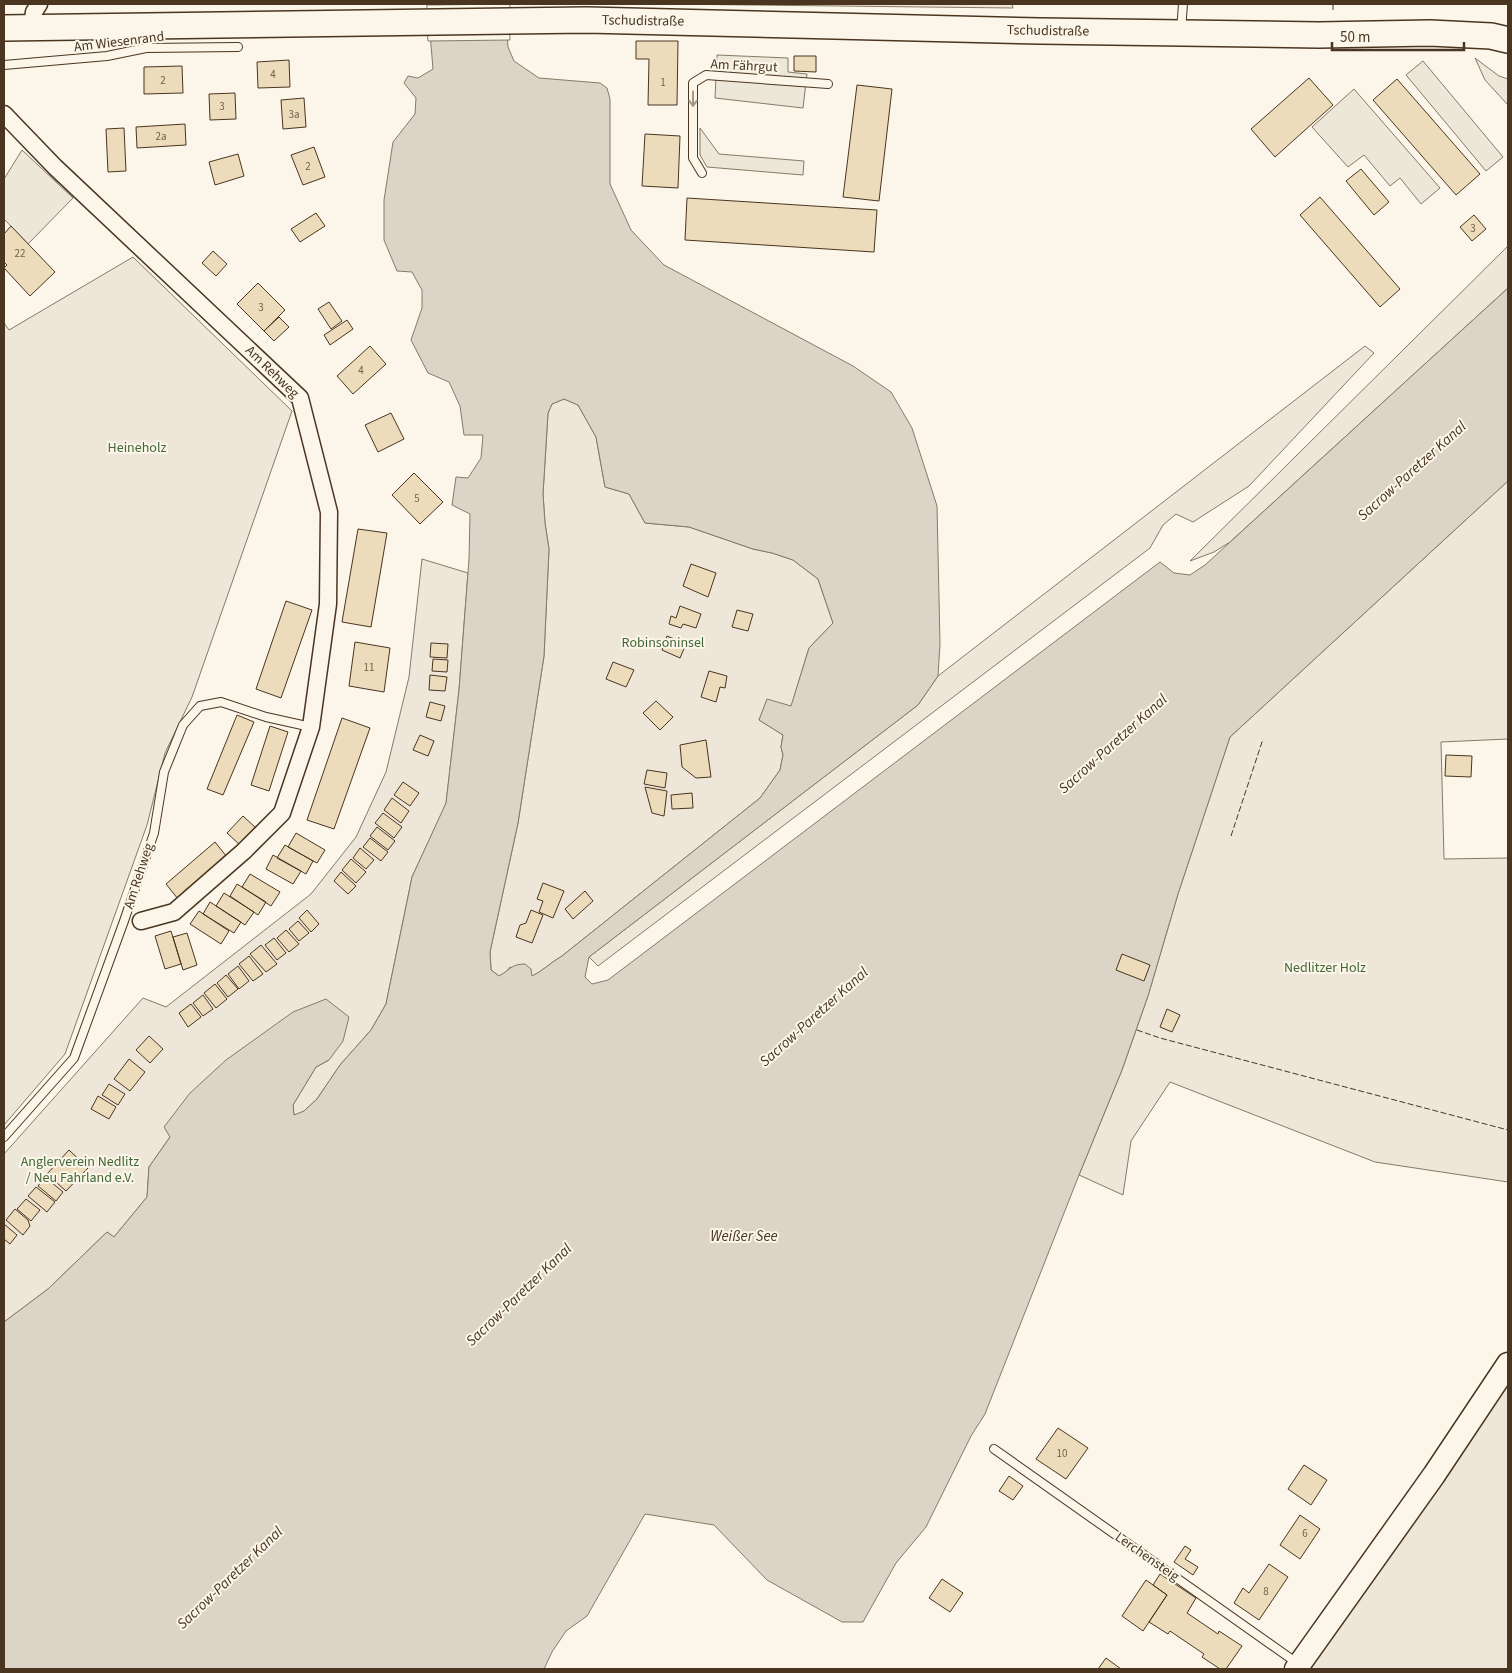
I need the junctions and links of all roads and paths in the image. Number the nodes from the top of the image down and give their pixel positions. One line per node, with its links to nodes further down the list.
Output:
1 (1183, 4): 4 (lane)
2 (35, 15): 3 (main road, Tschudistraße); 4 (main road, Tschudistraße)
3 (4, 28)
4 (1181, 33): 5 (main road, Tschudistraße)
5 (1508, 40)
6 (238, 47): 7 (lane, Am Wiesenrand)
7 (4, 65)
8 (828, 84): 10 (lane, Am Fährgut, one-way to 10)
9 (4, 114): 11 (street, Am Rehweg)
10 (702, 173)
11 (311, 727): 12 (street, Am Rehweg); 13 (lane, Am Rehweg)
12 (141, 921)
13 (4, 1137)
14 (1508, 1364): 16 (street, Lerchensteig)
15 (994, 1449): 16 (lane, Lerchensteig)
16 (1297, 1667)

